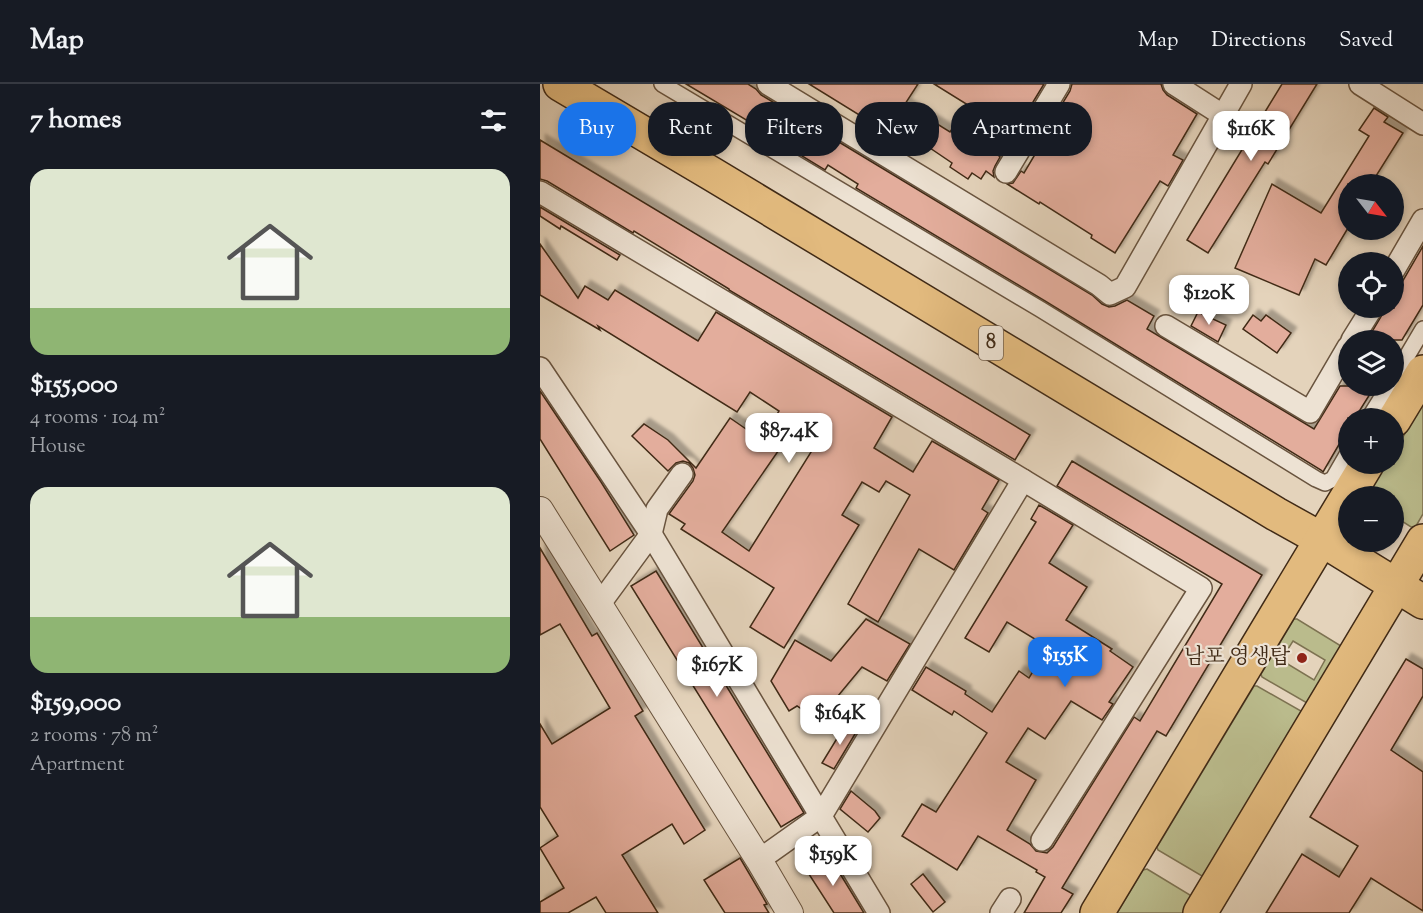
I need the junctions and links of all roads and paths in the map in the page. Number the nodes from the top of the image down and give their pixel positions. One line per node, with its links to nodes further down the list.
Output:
1 (560, 84): 27 (main road, 8)
2 (662, 84): 21 (street)
3 (768, 84): 8 (street)
4 (1059, 84): 10 (street)
5 (1174, 84): 8 (street)
6 (1241, 84): 8 (street)
7 (1360, 84): 9 (street)
8 (1224, 116)
9 (1423, 124)
10 (1006, 172)
11 (540, 192): 24 (street)
12 (1423, 220): 13 (street)
13 (1404, 253)
14 (1166, 326): 17 (street)
15 (1423, 328): 16 (street)
16 (1404, 361)
17 (1338, 365)
18 (540, 368): 26 (street)
19 (1423, 372): 20 (main road)
20 (1401, 408)
21 (1338, 470)
22 (682, 474): 26 (street)
23 (1361, 474): 27 (main road)
24 (1023, 480): 31 (street); 32 (street)
25 (540, 510): 30 (street)
26 (651, 534): 30 (street); 31 (street)
27 (1321, 539): 29 (main road, 8); 36 (main road)
28 (1423, 541): 29 (main road)
29 (1409, 593): 37 (main road)
30 (599, 605): 33 (street)
31 (821, 816): 33 (street); 35 (street)
32 (1042, 840)
33 (759, 860): 34 (street)
34 (790, 913)
35 (879, 913)
36 (1097, 913)
37 (1200, 913)

